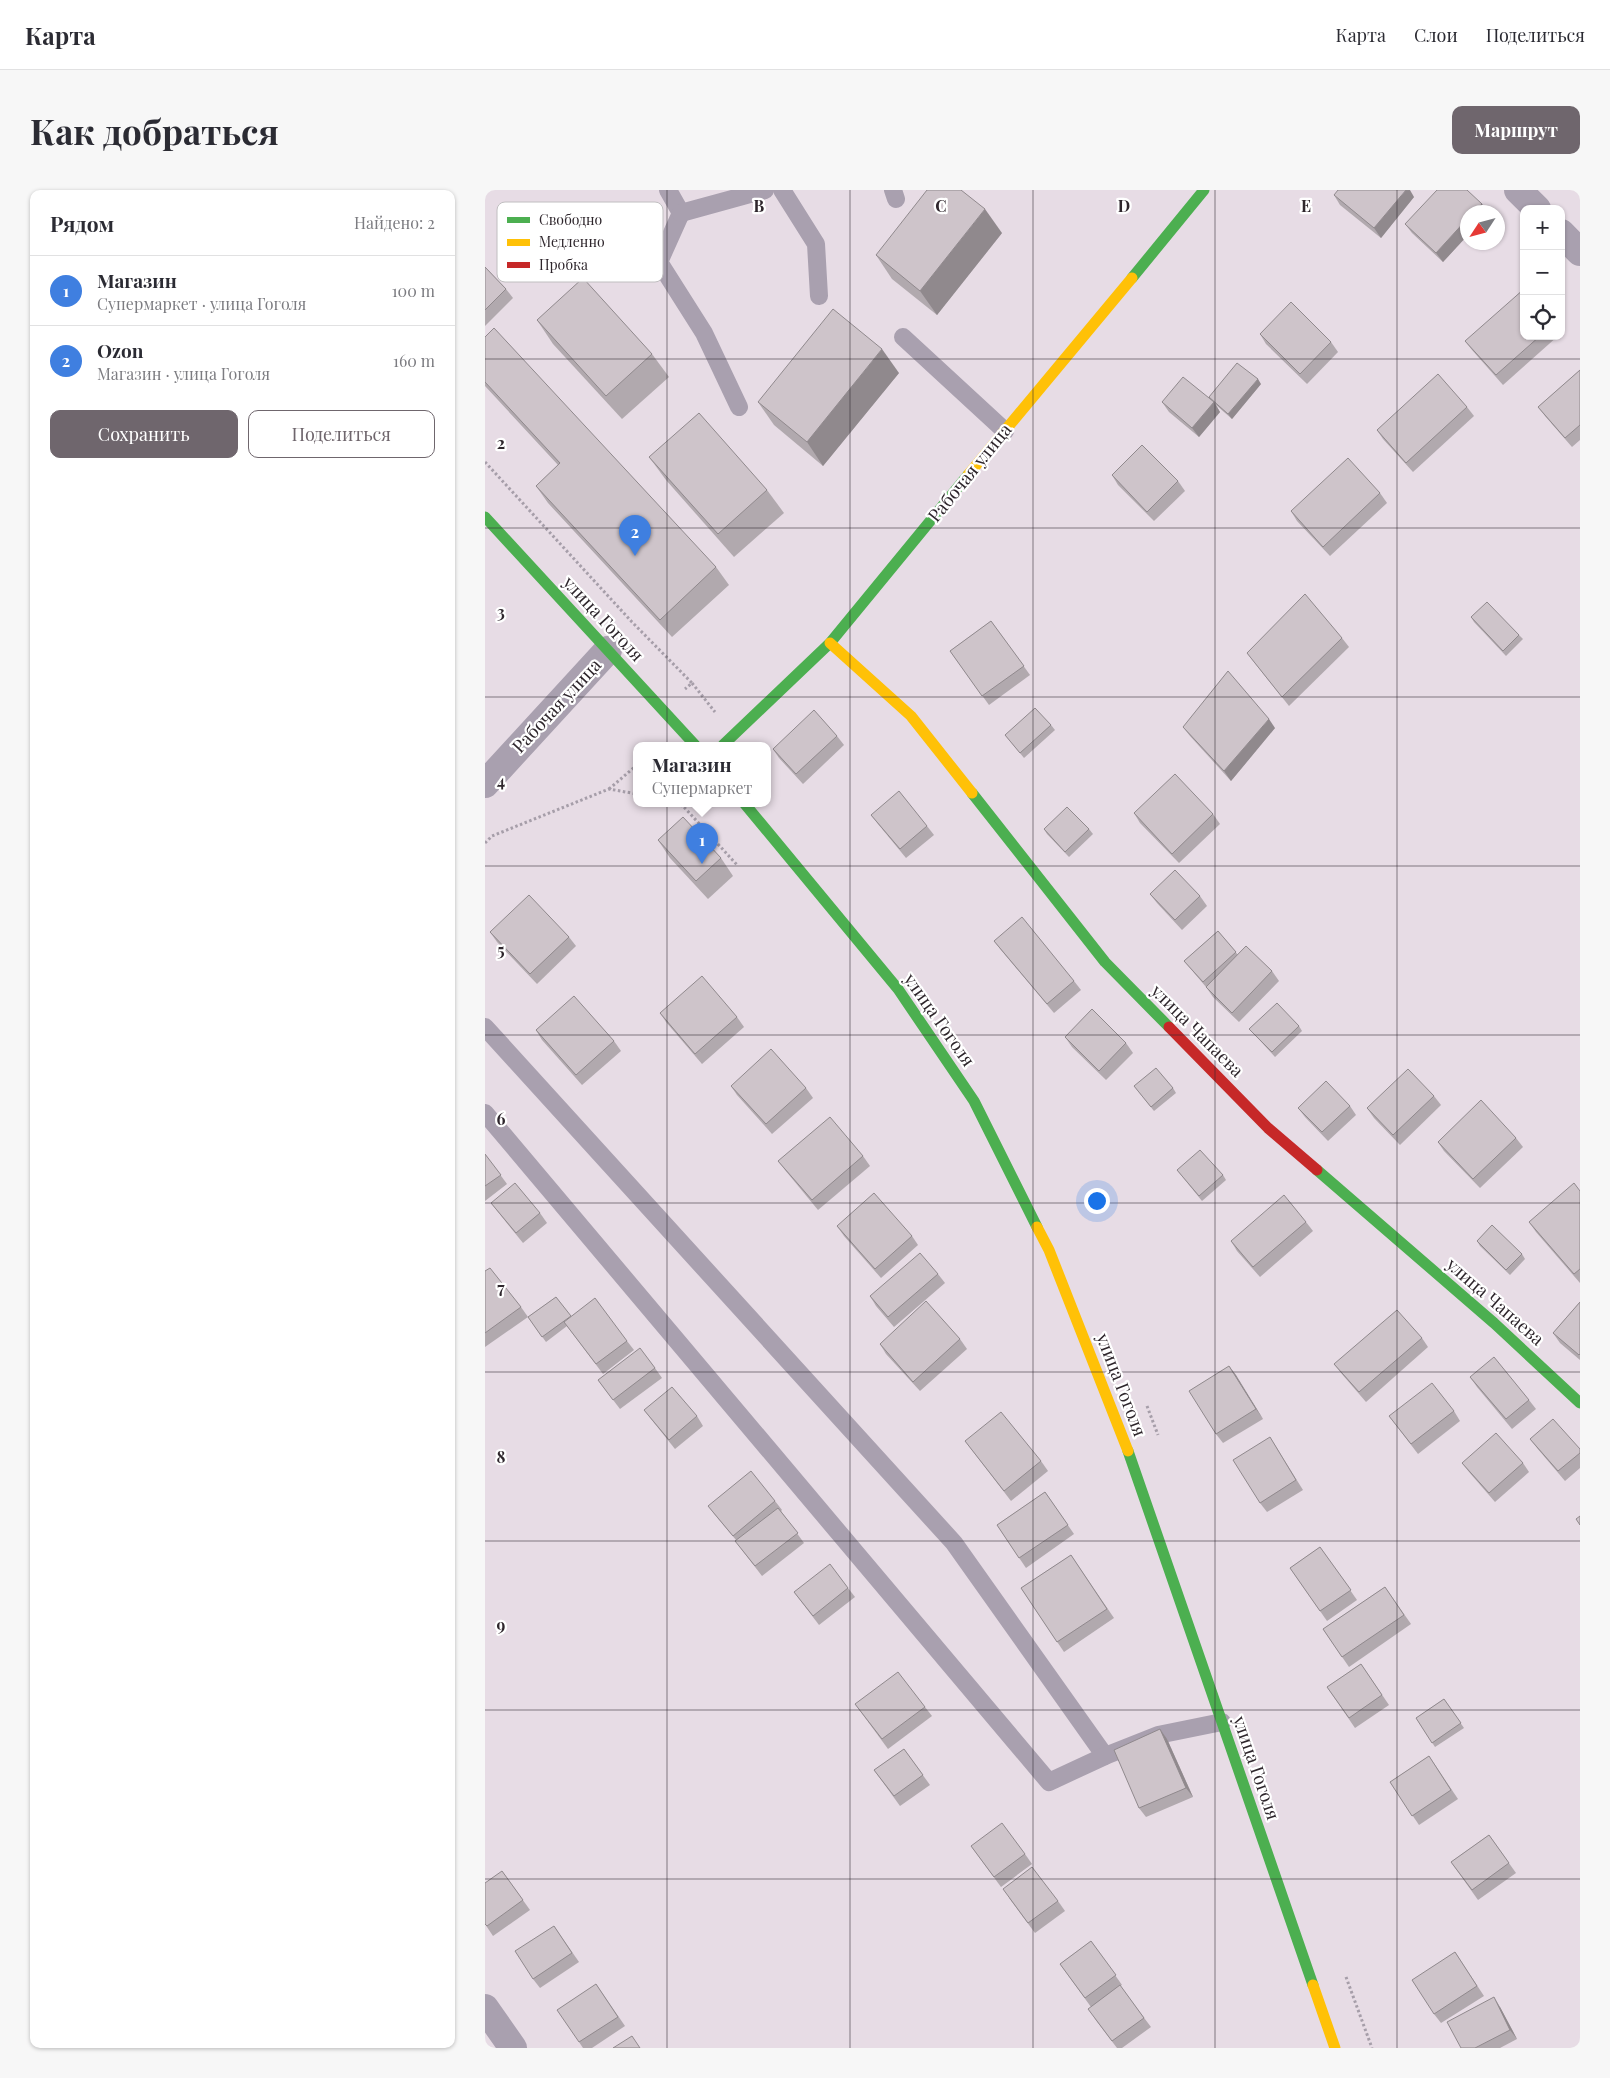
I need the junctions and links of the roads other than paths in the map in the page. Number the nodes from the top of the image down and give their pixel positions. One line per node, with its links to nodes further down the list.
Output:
1 (667, 190): 7 (lane)
2 (765, 190): 7 (lane)
3 (782, 190): 12 (lane)
4 (1204, 190): 15 (street, Рабочая улица)
5 (1518, 190): 6 (street)
6 (1533, 205)
7 (681, 213): 10 (lane)
8 (1565, 237): 9 (street)
9 (1580, 252)
10 (663, 253)
11 (663, 268): 14 (lane)
12 (819, 296)
13 (903, 337): 15 (lane)
14 (739, 406)
15 (1005, 431): 17 (street, Рабочая улица)
16 (485, 517): 18 (street, улица Гоголя)
17 (830, 643): 20 (street, Рабочая улица); 25 (street, улица Чапаева)
18 (608, 650): 19 (street, улица Гоголя); 21 (street, Рабочая улица)
19 (692, 742)
20 (726, 742)
21 (485, 784)
22 (747, 807): 26 (street, улица Гоголя)
23 (485, 1027): 27 (lane)
24 (485, 1113): 27 (lane)
25 (1580, 1403)
26 (1221, 1722): 27 (lane); 30 (street, улица Гоголя)
27 (1105, 1756)
28 (485, 2008): 29 (street)
29 (513, 2048)
30 (1335, 2048)

